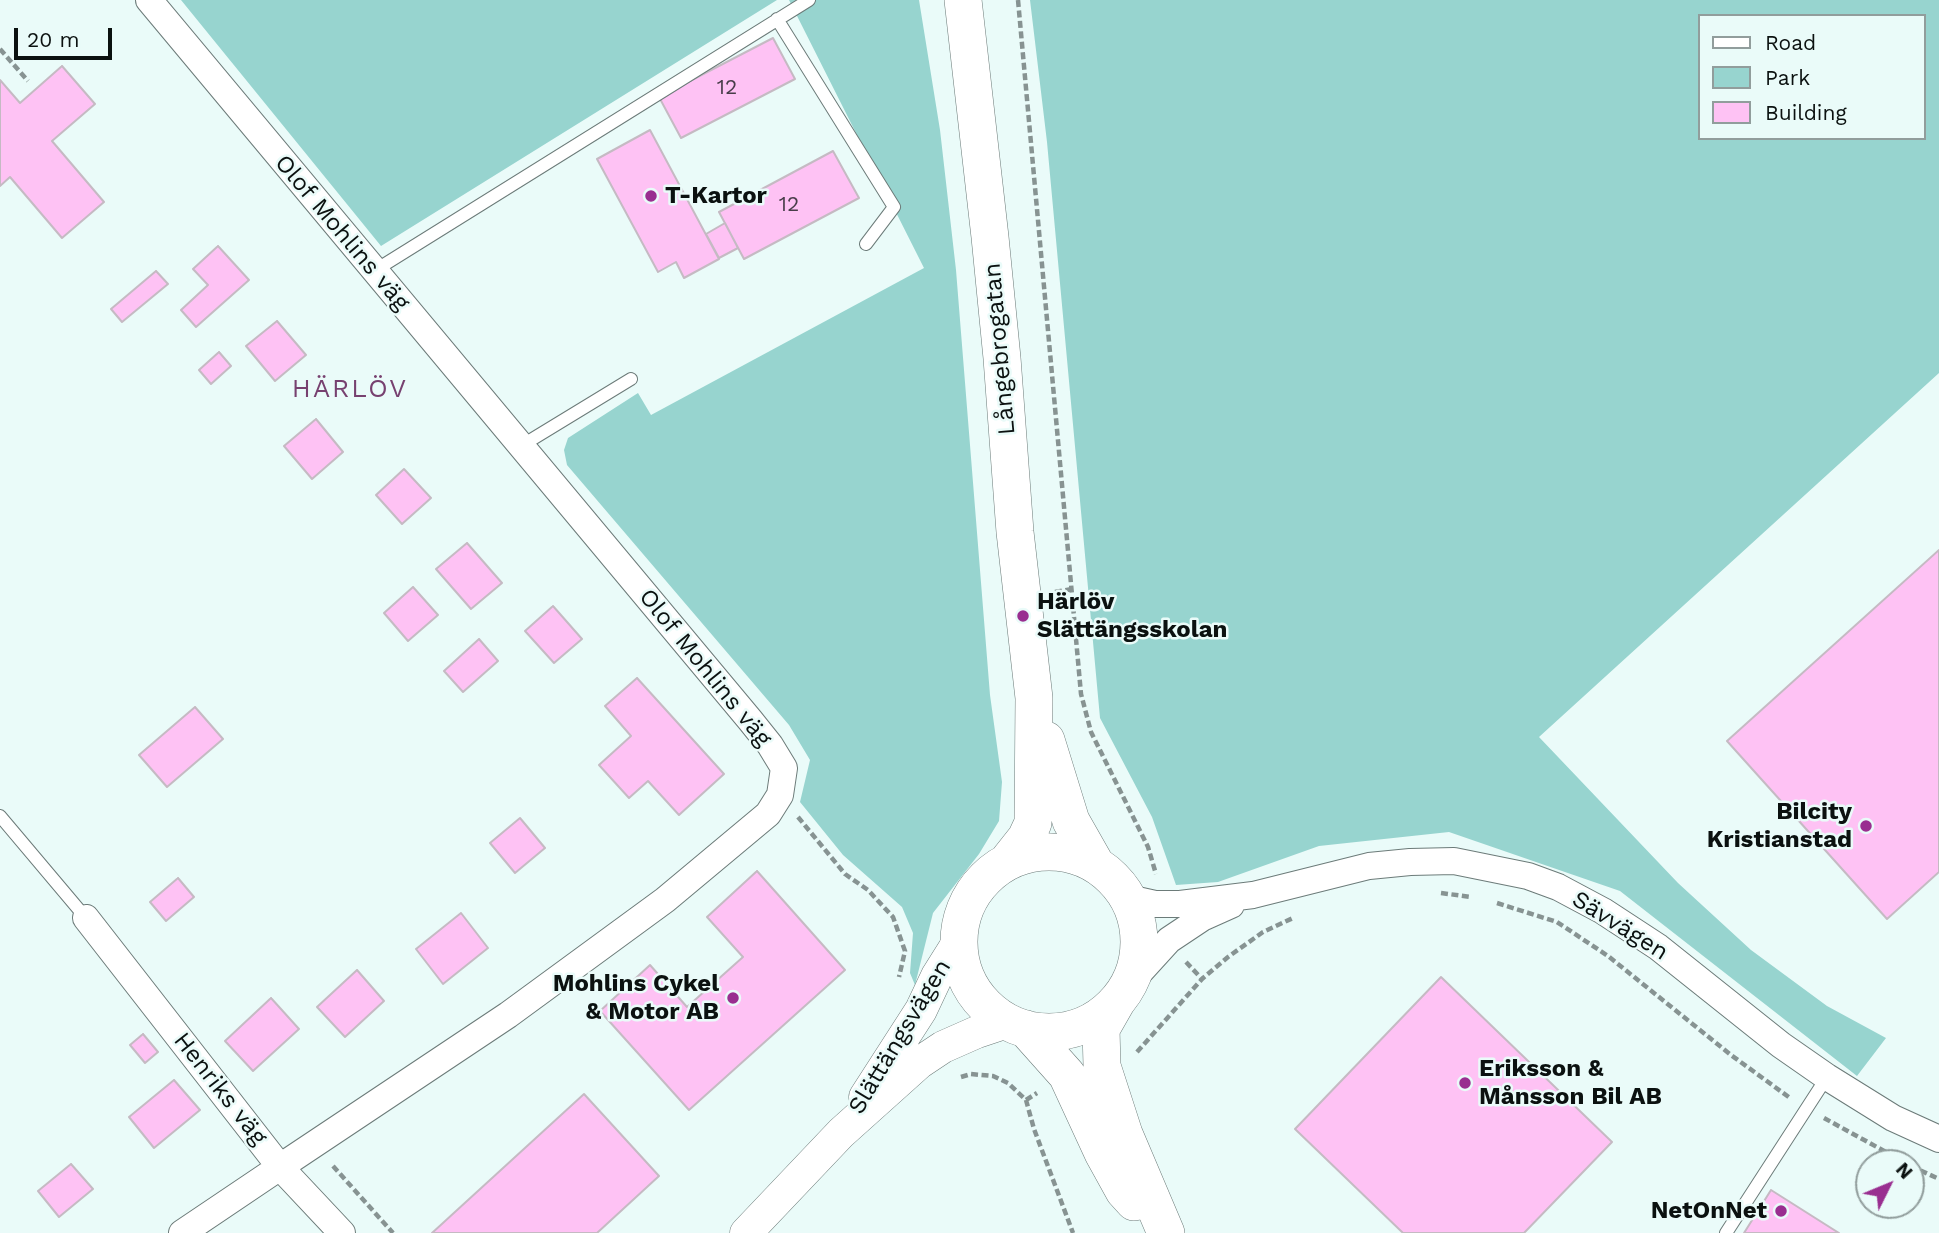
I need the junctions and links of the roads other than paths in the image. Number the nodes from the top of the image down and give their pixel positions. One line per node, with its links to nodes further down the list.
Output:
1 (149, 0): 6 (street, Olof Mohlins väg)
2 (809, 0): 4 (lane)
3 (963, 0): 9 (main road, Långebrogatan)
4 (777, 19): 5 (lane); 6 (lane)
5 (866, 244)
6 (374, 271): 8 (street, Olof Mohlins väg)
7 (631, 379): 8 (lane)
8 (521, 446): 22 (street, Olof Mohlins väg)
9 (1034, 698): 11 (main road, Långebrogatan); 12 (main road, Långebrogatan)
10 (0, 816): 15 (lane)
11 (1007, 862): 12 (main road); 16 (main road)
12 (1096, 865): 14 (main road)
13 (1253, 895): 14 (street, Sävvägen); 17 (street, Sävvägen); 19 (street, Sävvägen)
14 (1142, 901): 17 (main road)
15 (86, 918): 22 (street, Henriks väg)
16 (959, 942): 18 (main road); 20 (street, Slättängsvägen)
17 (1123, 993): 18 (main road); 27 (main road)
18 (1016, 1025): 20 (street, Slättängsvägen); 26 (main road)
19 (1827, 1077): 21 (street, Sävvägen); 28 (lane)
20 (842, 1133): 25 (street, Slättängsvägen)
21 (1939, 1139)
22 (280, 1167): 23 (street, Henriks väg); 24 (street)
23 (181, 1233)
24 (342, 1233)
25 (746, 1233)
26 (1160, 1233)
27 (1166, 1233)
28 (1726, 1233)

